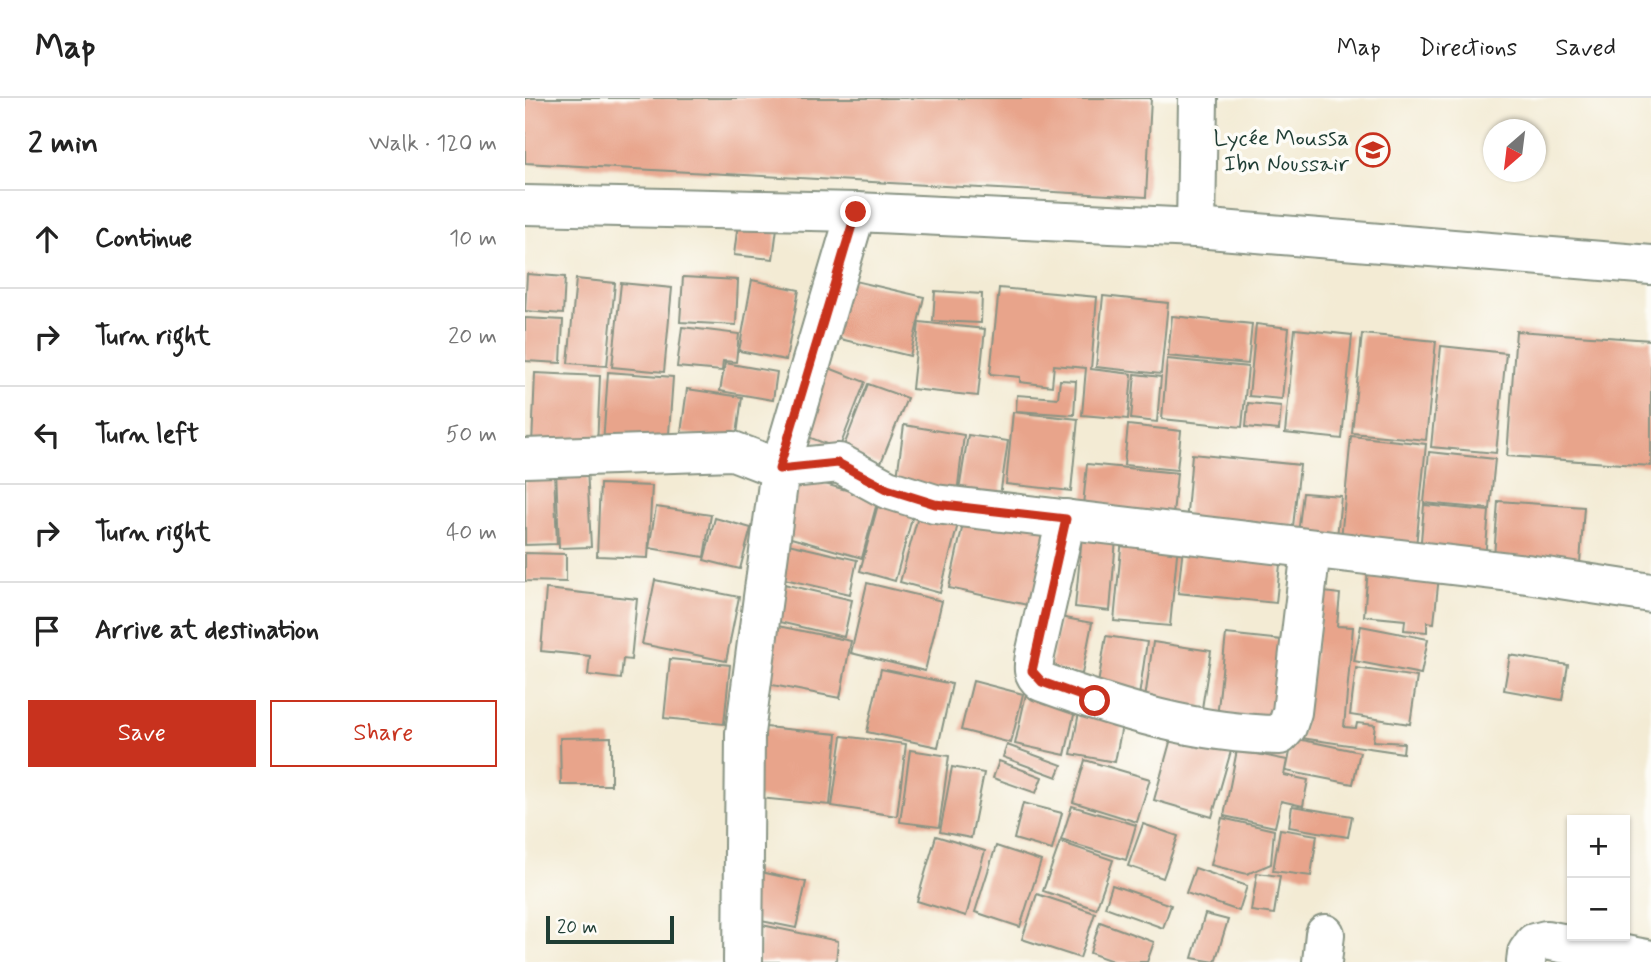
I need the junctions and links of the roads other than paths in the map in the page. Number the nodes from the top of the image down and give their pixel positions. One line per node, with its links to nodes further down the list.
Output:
1 (1198, 98): 4 (street)
2 (525, 205): 3 (street)
3 (856, 212): 4 (street); 7 (street)
4 (1196, 228): 5 (street)
5 (1651, 265)
6 (525, 458): 7 (street)
7 (779, 469): 8 (street); 12 (street)
8 (1066, 519): 9 (street); 9 (street)
9 (1311, 549): 10 (street)
10 (1651, 593)
11 (1651, 960): 13 (street)
12 (743, 962)
13 (1526, 962)

